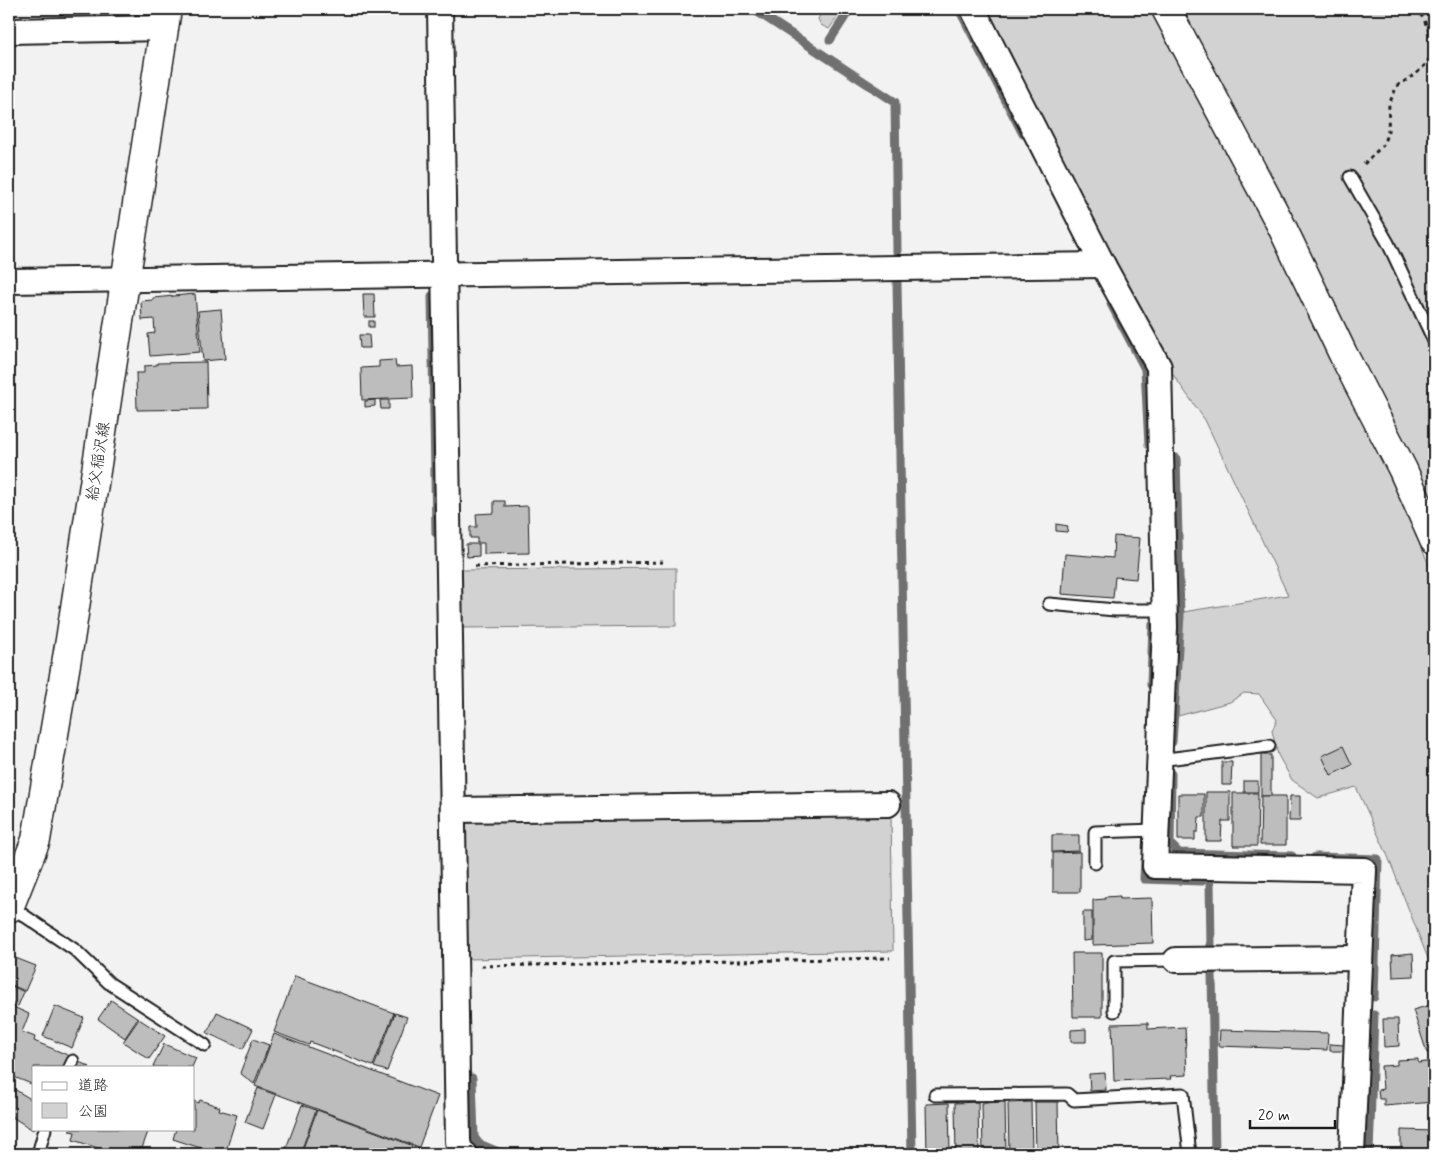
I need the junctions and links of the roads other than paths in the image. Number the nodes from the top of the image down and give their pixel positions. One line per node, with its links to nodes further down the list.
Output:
1 (440, 9): 8 (street)
2 (973, 9): 7 (street)
3 (1166, 9): 12 (main road)
4 (165, 19): 5 (street); 9 (main road, 給父稲沢線)
5 (9, 32)
6 (1350, 177): 11 (lane)
7 (1103, 265): 8 (street); 14 (street)
8 (444, 274): 9 (street); 18 (street)
9 (125, 279): 10 (street); 21 (main road, 給父稲沢線)
10 (9, 281)
11 (1434, 341)
12 (1434, 540)
13 (1050, 604): 14 (lane)
14 (1164, 610): 16 (street)
15 (1269, 746): 16 (lane)
16 (1160, 760): 19 (street)
17 (888, 804): 18 (street)
18 (453, 810): 29 (street)
19 (1156, 830): 20 (lane); 22 (street)
20 (1095, 862)
21 (9, 906): 25 (lane)
22 (1360, 958): 23 (street); 31 (street)
23 (1176, 960): 24 (lane)
24 (1114, 1011)
25 (205, 1045)
26 (935, 1095): 30 (lane)
27 (45, 1130): 28 (lane)
28 (38, 1154)
29 (465, 1154)
30 (1190, 1154)
31 (1352, 1154)

